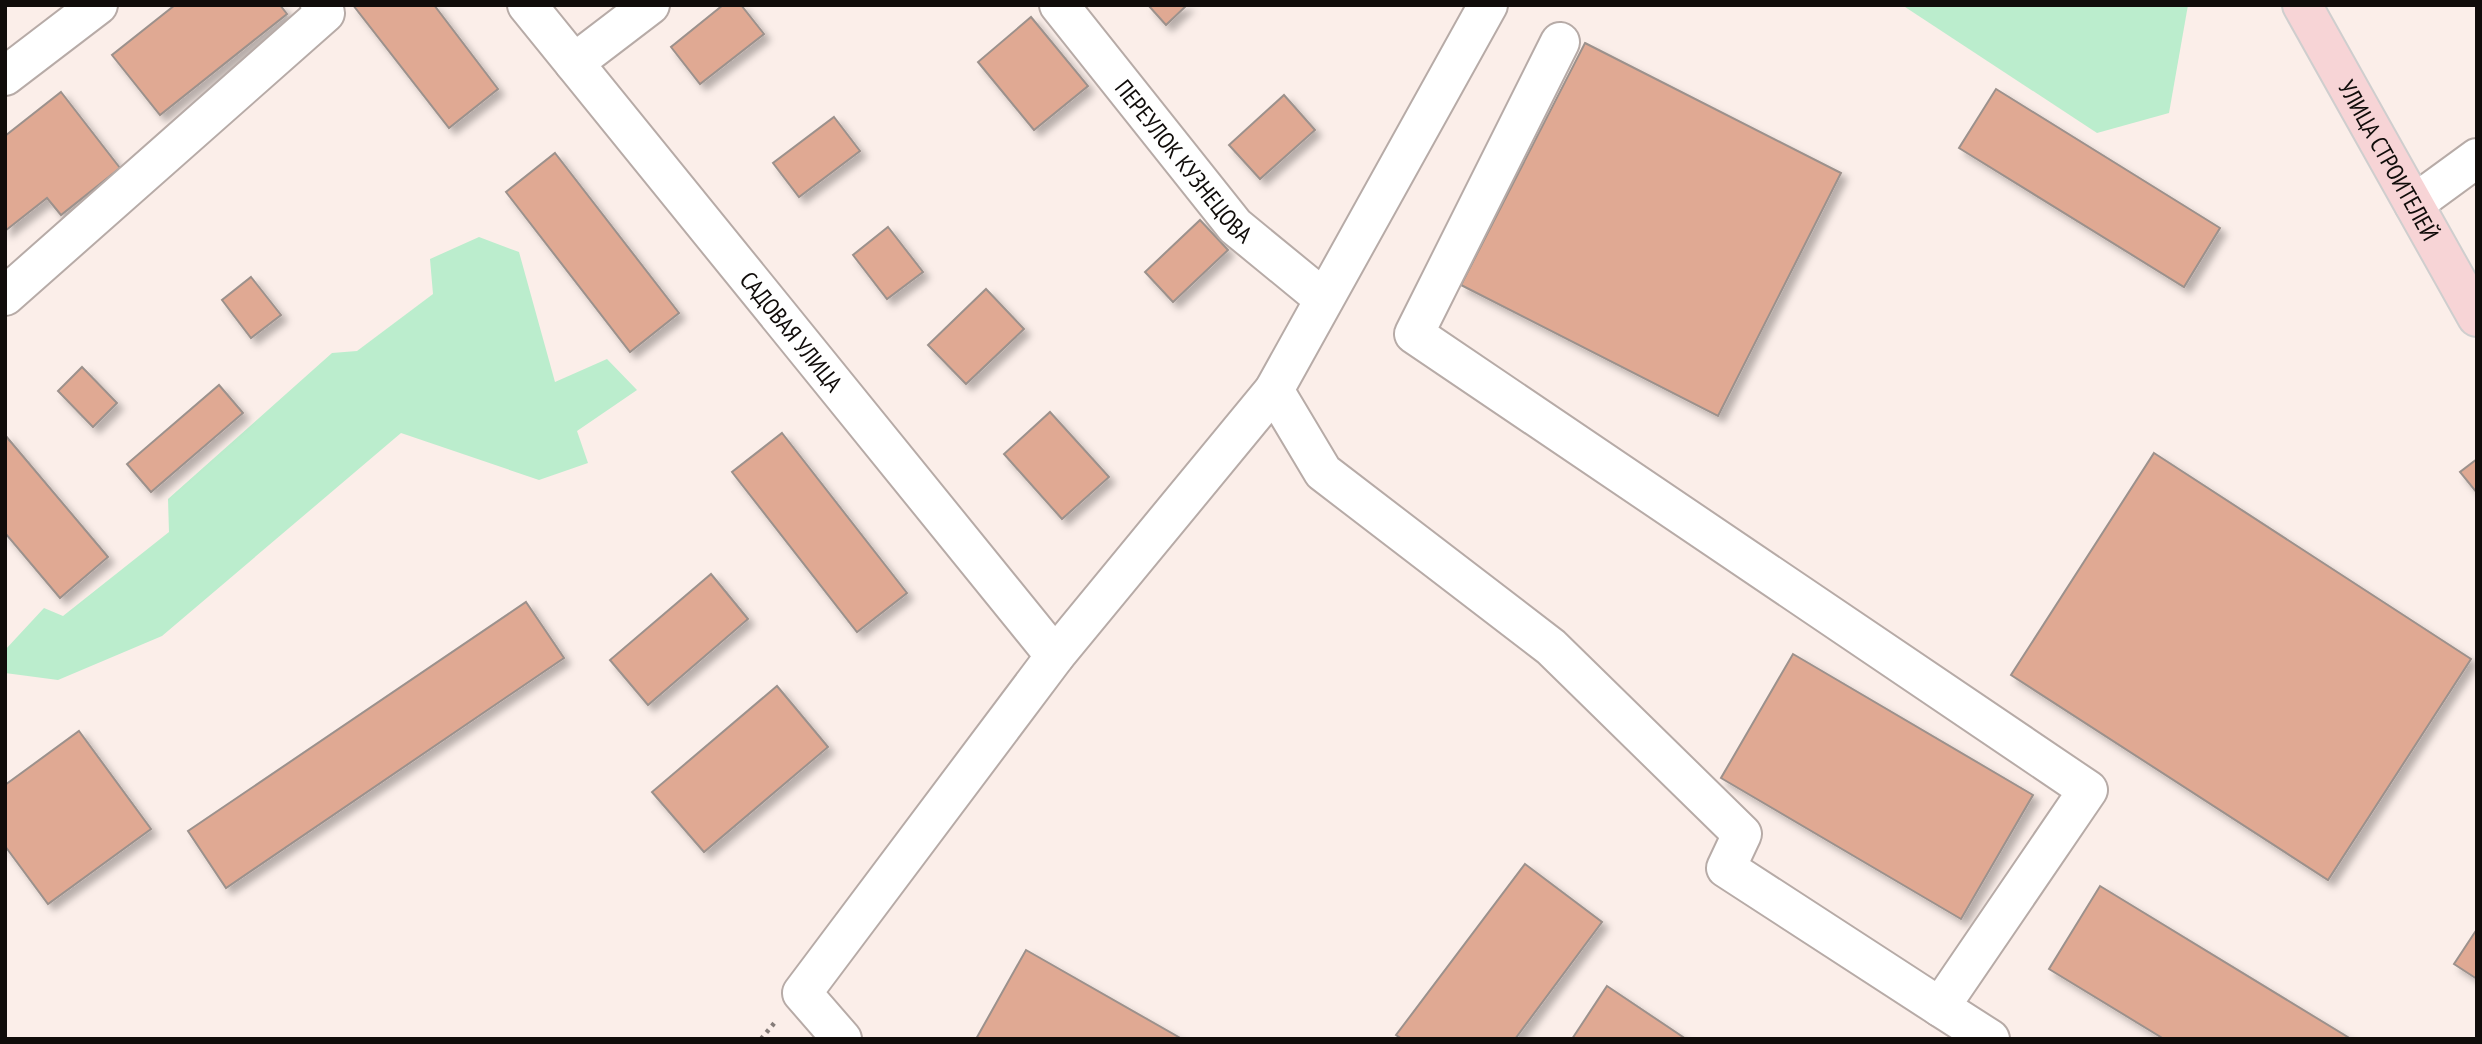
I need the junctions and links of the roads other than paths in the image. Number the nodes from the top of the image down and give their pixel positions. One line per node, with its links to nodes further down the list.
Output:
1 (98, 5): 10 (street)
2 (320, 5): 13 (street)
3 (527, 5): 9 (street, САДОВАЯ УЛИЦА)
4 (650, 5): 9 (street)
5 (1059, 5): 14 (street, ПЕРЕУЛОК КУЗНЕЦОВА)
6 (1489, 5): 14 (street)
7 (2302, 5): 12 (main road, УЛИЦА СТРОИТЕЛЕЙ)
8 (1560, 42): 18 (street)
9 (574, 63): 17 (street, САДОВАЯ УЛИЦА)
10 (5, 76)
11 (2477, 158): 12 (street)
12 (2414, 204): 15 (main road, УЛИЦА СТРОИТЕЛЕЙ)
13 (5, 296)
14 (1324, 299): 16 (street)
15 (2477, 317)
16 (1274, 390): 17 (street); 18 (street)
17 (1055, 656): 19 (street)
18 (1940, 1007): 20 (street)
19 (842, 1039)
20 (1990, 1039)

